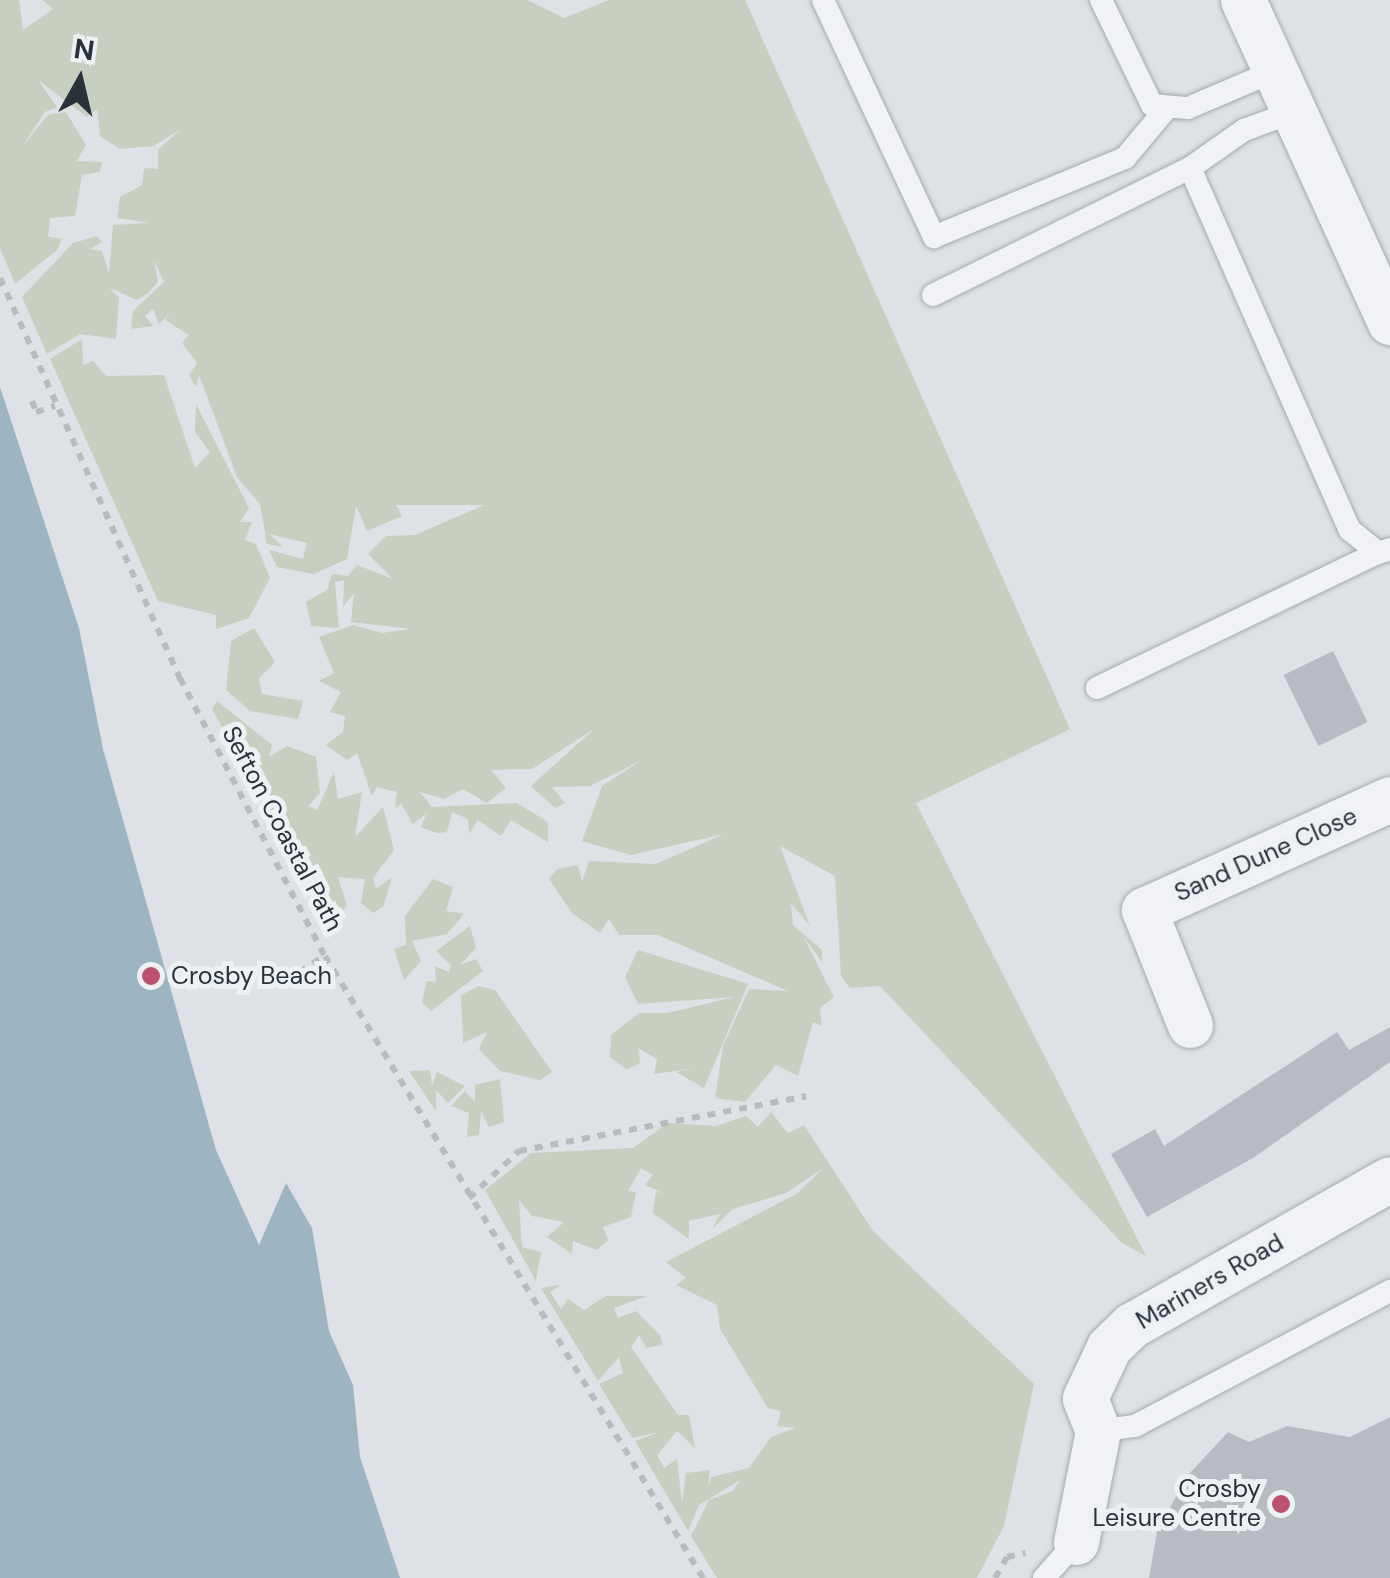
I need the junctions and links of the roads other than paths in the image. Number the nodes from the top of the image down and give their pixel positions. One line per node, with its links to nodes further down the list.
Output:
1 (823, 0): 5 (lane)
2 (1101, 0): 5 (lane)
3 (1244, 0): 4 (street)
4 (1278, 70): 5 (lane); 6 (street)
5 (1166, 109)
6 (1296, 111): 7 (lane); 9 (street)
7 (1190, 168): 8 (lane); 10 (lane)
8 (933, 296)
9 (1390, 322)
10 (1384, 551): 11 (lane)
11 (1097, 688)
12 (1390, 799): 13 (street, Sand Dune Close)
13 (1190, 1025)
14 (1388, 1184): 16 (street, Mariners Road)
15 (1390, 1291): 16 (lane)
16 (1098, 1432): 17 (street, Mariners Road)
17 (1076, 1542): 18 (lane)
18 (1044, 1578)

